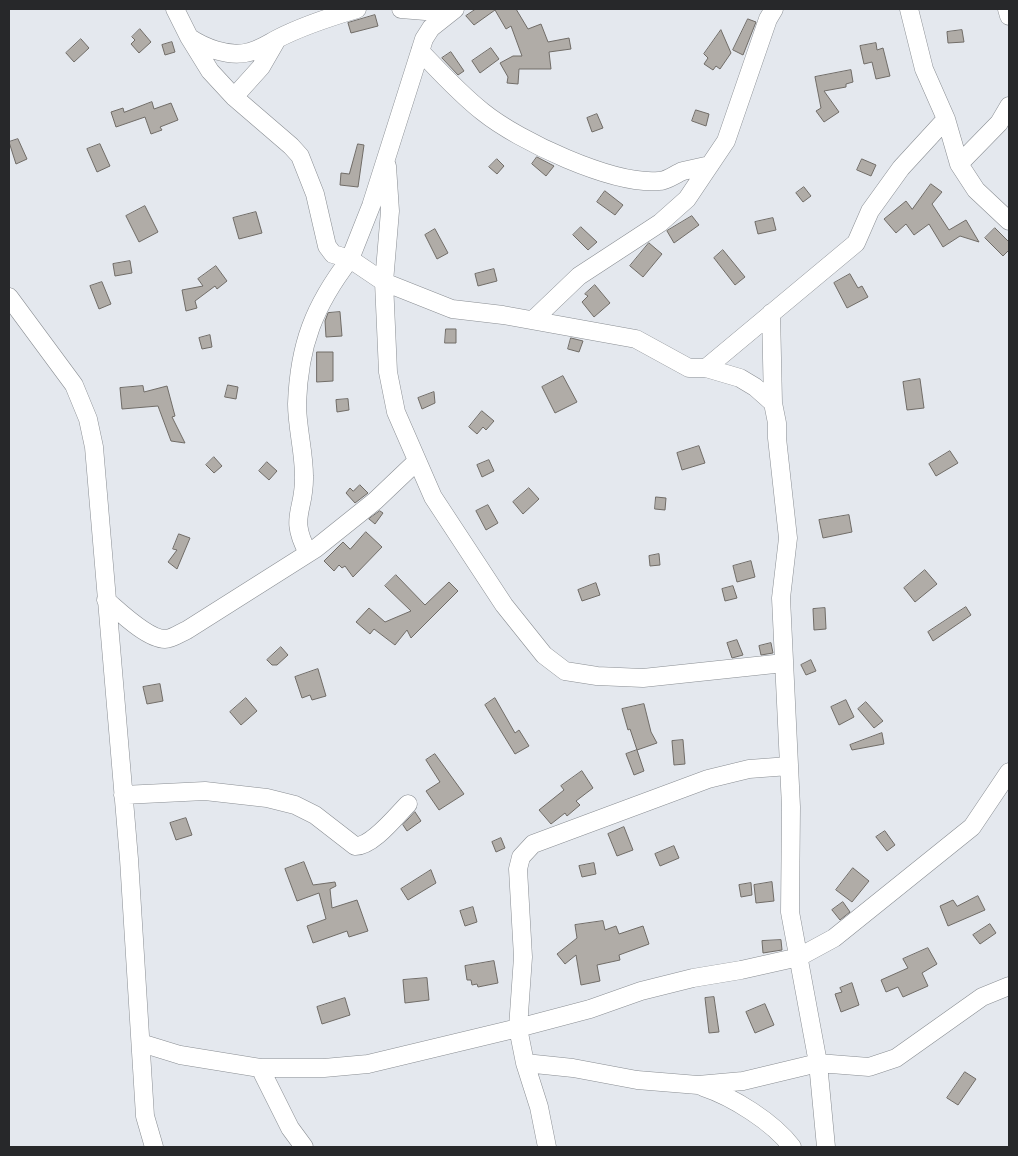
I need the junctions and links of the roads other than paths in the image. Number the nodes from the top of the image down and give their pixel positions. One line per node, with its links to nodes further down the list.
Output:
1 (174, 9): 9 (street)
2 (357, 9): 10 (street)
3 (401, 9): 7 (street)
4 (774, 9): 17 (street)
5 (909, 9): 14 (street)
6 (1007, 9): 8 (street)
7 (453, 11): 11 (street)
8 (1009, 16)
9 (189, 37): 10 (street); 12 (street)
10 (277, 39): 12 (street)
11 (420, 51): 15 (street); 17 (street)
12 (234, 97): 19 (street)
13 (1009, 106): 16 (street)
14 (946, 119): 16 (street); 22 (street)
15 (386, 158): 19 (street); 20 (street)
16 (959, 164): 18 (street)
17 (710, 165): 23 (street)
18 (1009, 221)
19 (350, 260): 20 (street); 27 (street)
20 (384, 282): 23 (street); 26 (street)
21 (9, 297): 28 (street)
22 (771, 313): 24 (street); 25 (street)
23 (533, 320): 24 (street)
24 (706, 368): 25 (street)
25 (773, 403): 29 (street)
26 (416, 462): 27 (street); 29 (street)
27 (308, 553): 28 (street)
28 (106, 600): 32 (street)
29 (784, 663): 30 (street)
30 (789, 766): 34 (street); 36 (street)
31 (1009, 772): 34 (street)
32 (123, 795): 33 (street); 37 (street)
33 (408, 804)
34 (799, 956): 36 (street); 39 (street)
35 (1009, 986): 39 (street)
36 (518, 1028): 38 (street); 40 (street)
37 (141, 1043): 40 (street); 42 (street)
38 (525, 1063): 41 (street); 44 (street)
39 (818, 1064): 41 (street); 46 (street)
40 (260, 1068): 43 (street)
41 (698, 1085): 45 (street)
42 (154, 1147)
43 (304, 1147)
44 (547, 1147)
45 (792, 1147)
46 (826, 1147)

